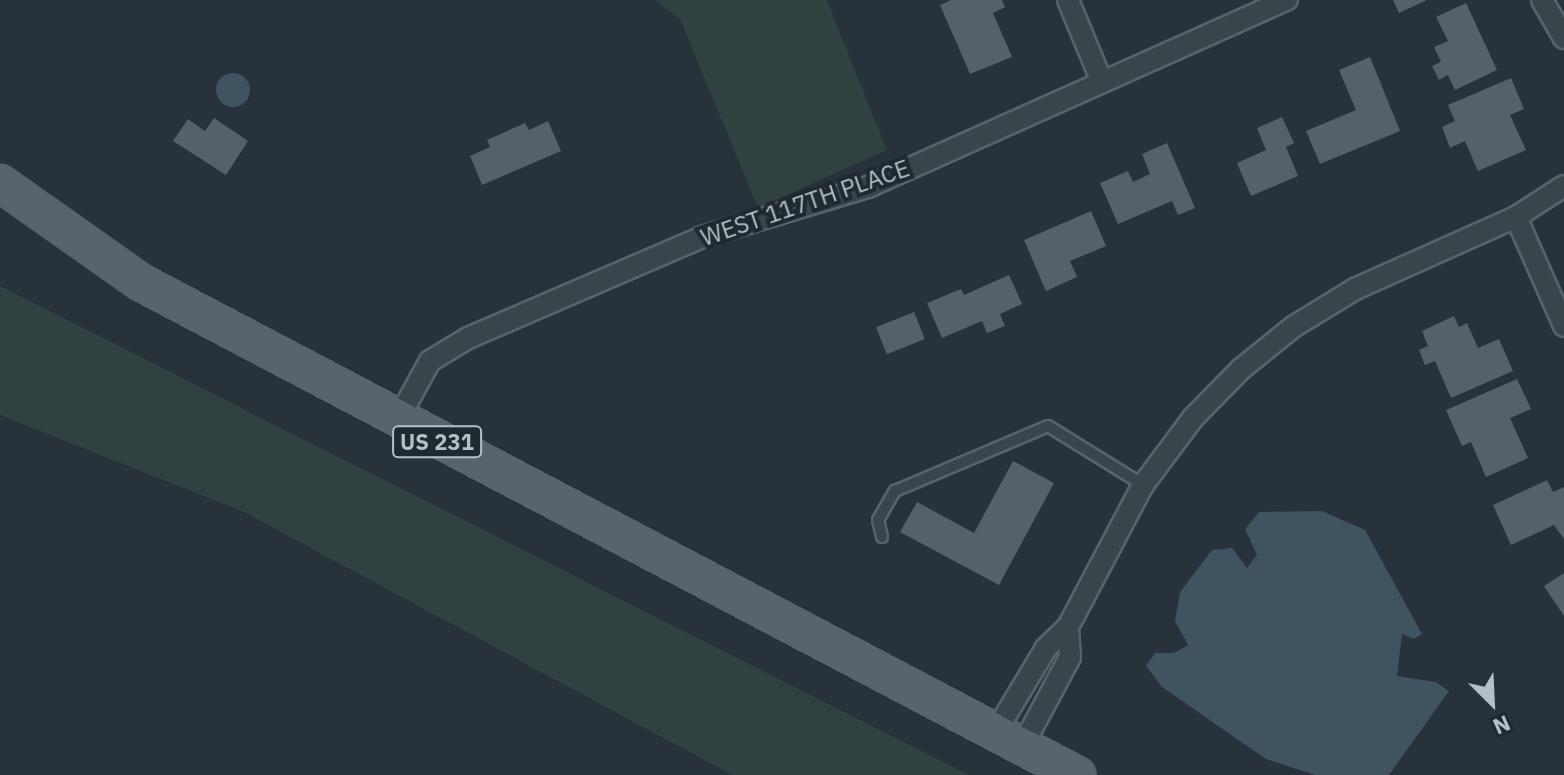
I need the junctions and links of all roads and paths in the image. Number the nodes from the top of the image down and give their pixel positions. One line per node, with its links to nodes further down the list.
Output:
1 (1068, 0): 5 (street)
2 (1287, 0): 5 (street, WEST 117TH PLACE)
3 (1542, 0): 4 (street)
4 (1564, 38)
5 (1102, 82): 10 (street, WEST 117TH PLACE)
6 (1564, 186): 8 (street)
7 (6, 194): 10 (main road, US 231)
8 (1516, 217): 9 (street); 11 (street)
9 (1564, 326)
10 (397, 421): 14 (main road, US 231)
11 (1143, 485): 12 (lane); 13 (street)
12 (882, 537)
13 (1068, 627): 14 (street); 14 (street)
14 (1009, 740): 15 (main road, US 231)
15 (1077, 775)

